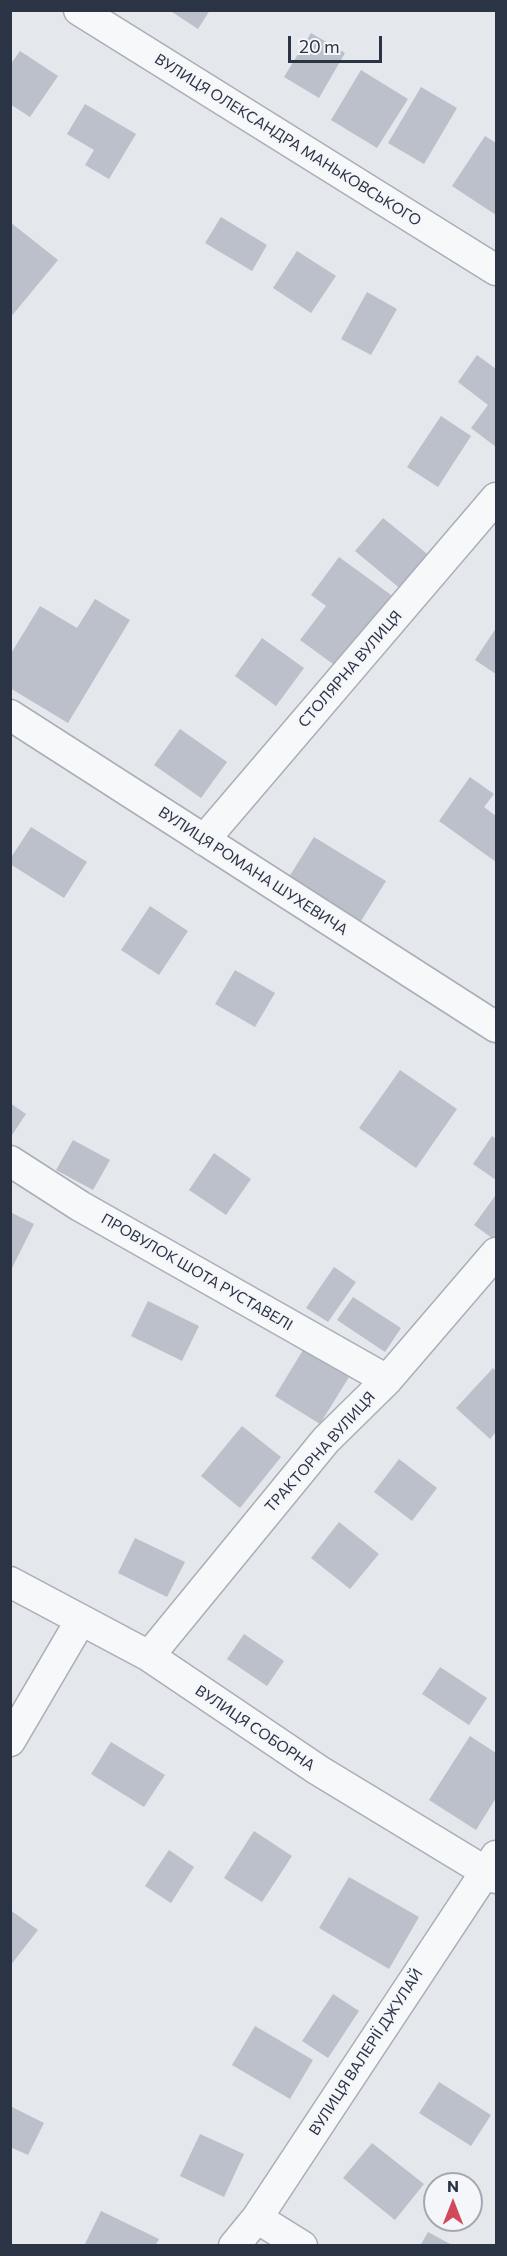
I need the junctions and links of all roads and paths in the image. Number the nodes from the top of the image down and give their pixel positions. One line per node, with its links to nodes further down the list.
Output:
1 (79, 10): 2 (street, ВУЛИЦЯ ОЛЕКСАНДРА МАНЬКОВСЬКОГО)
2 (496, 270)
3 (496, 498): 5 (street, СТОЛЯРНА ВУЛИЦЯ)
4 (11, 717): 5 (street, ВУЛИЦЯ РОМАНА ШУХЕВИЧА)
5 (204, 840): 6 (street, ВУЛИЦЯ РОМАНА ШУХЕВИЧА)
6 (496, 1027)
7 (10, 1161): 9 (street, ПРОВУЛОК ШОТА РУСТАВЕЛІ)
8 (496, 1253): 9 (street, ТРАКТОРНА ВУЛИЦЯ)
9 (387, 1380): 12 (street, ТРАКТОРНА ВУЛИЦЯ)
10 (10, 1582): 11 (street, ВУЛИЦЯ СОБОРНА)
11 (81, 1620): 12 (street, ВУЛИЦЯ СОБОРНА); 13 (street)
12 (149, 1656): 14 (street, ВУЛИЦЯ СОБОРНА)
13 (10, 1741)
14 (492, 1869): 15 (street, ВУЛИЦЯ ВАЛЕРІЇ ДЖУЛАЙ)
15 (257, 2218): 16 (street, ВУЛИЦЯ ВАЛЕРІЇ ДЖУЛАЙ); 17 (street)
16 (234, 2246)
17 (302, 2246)

